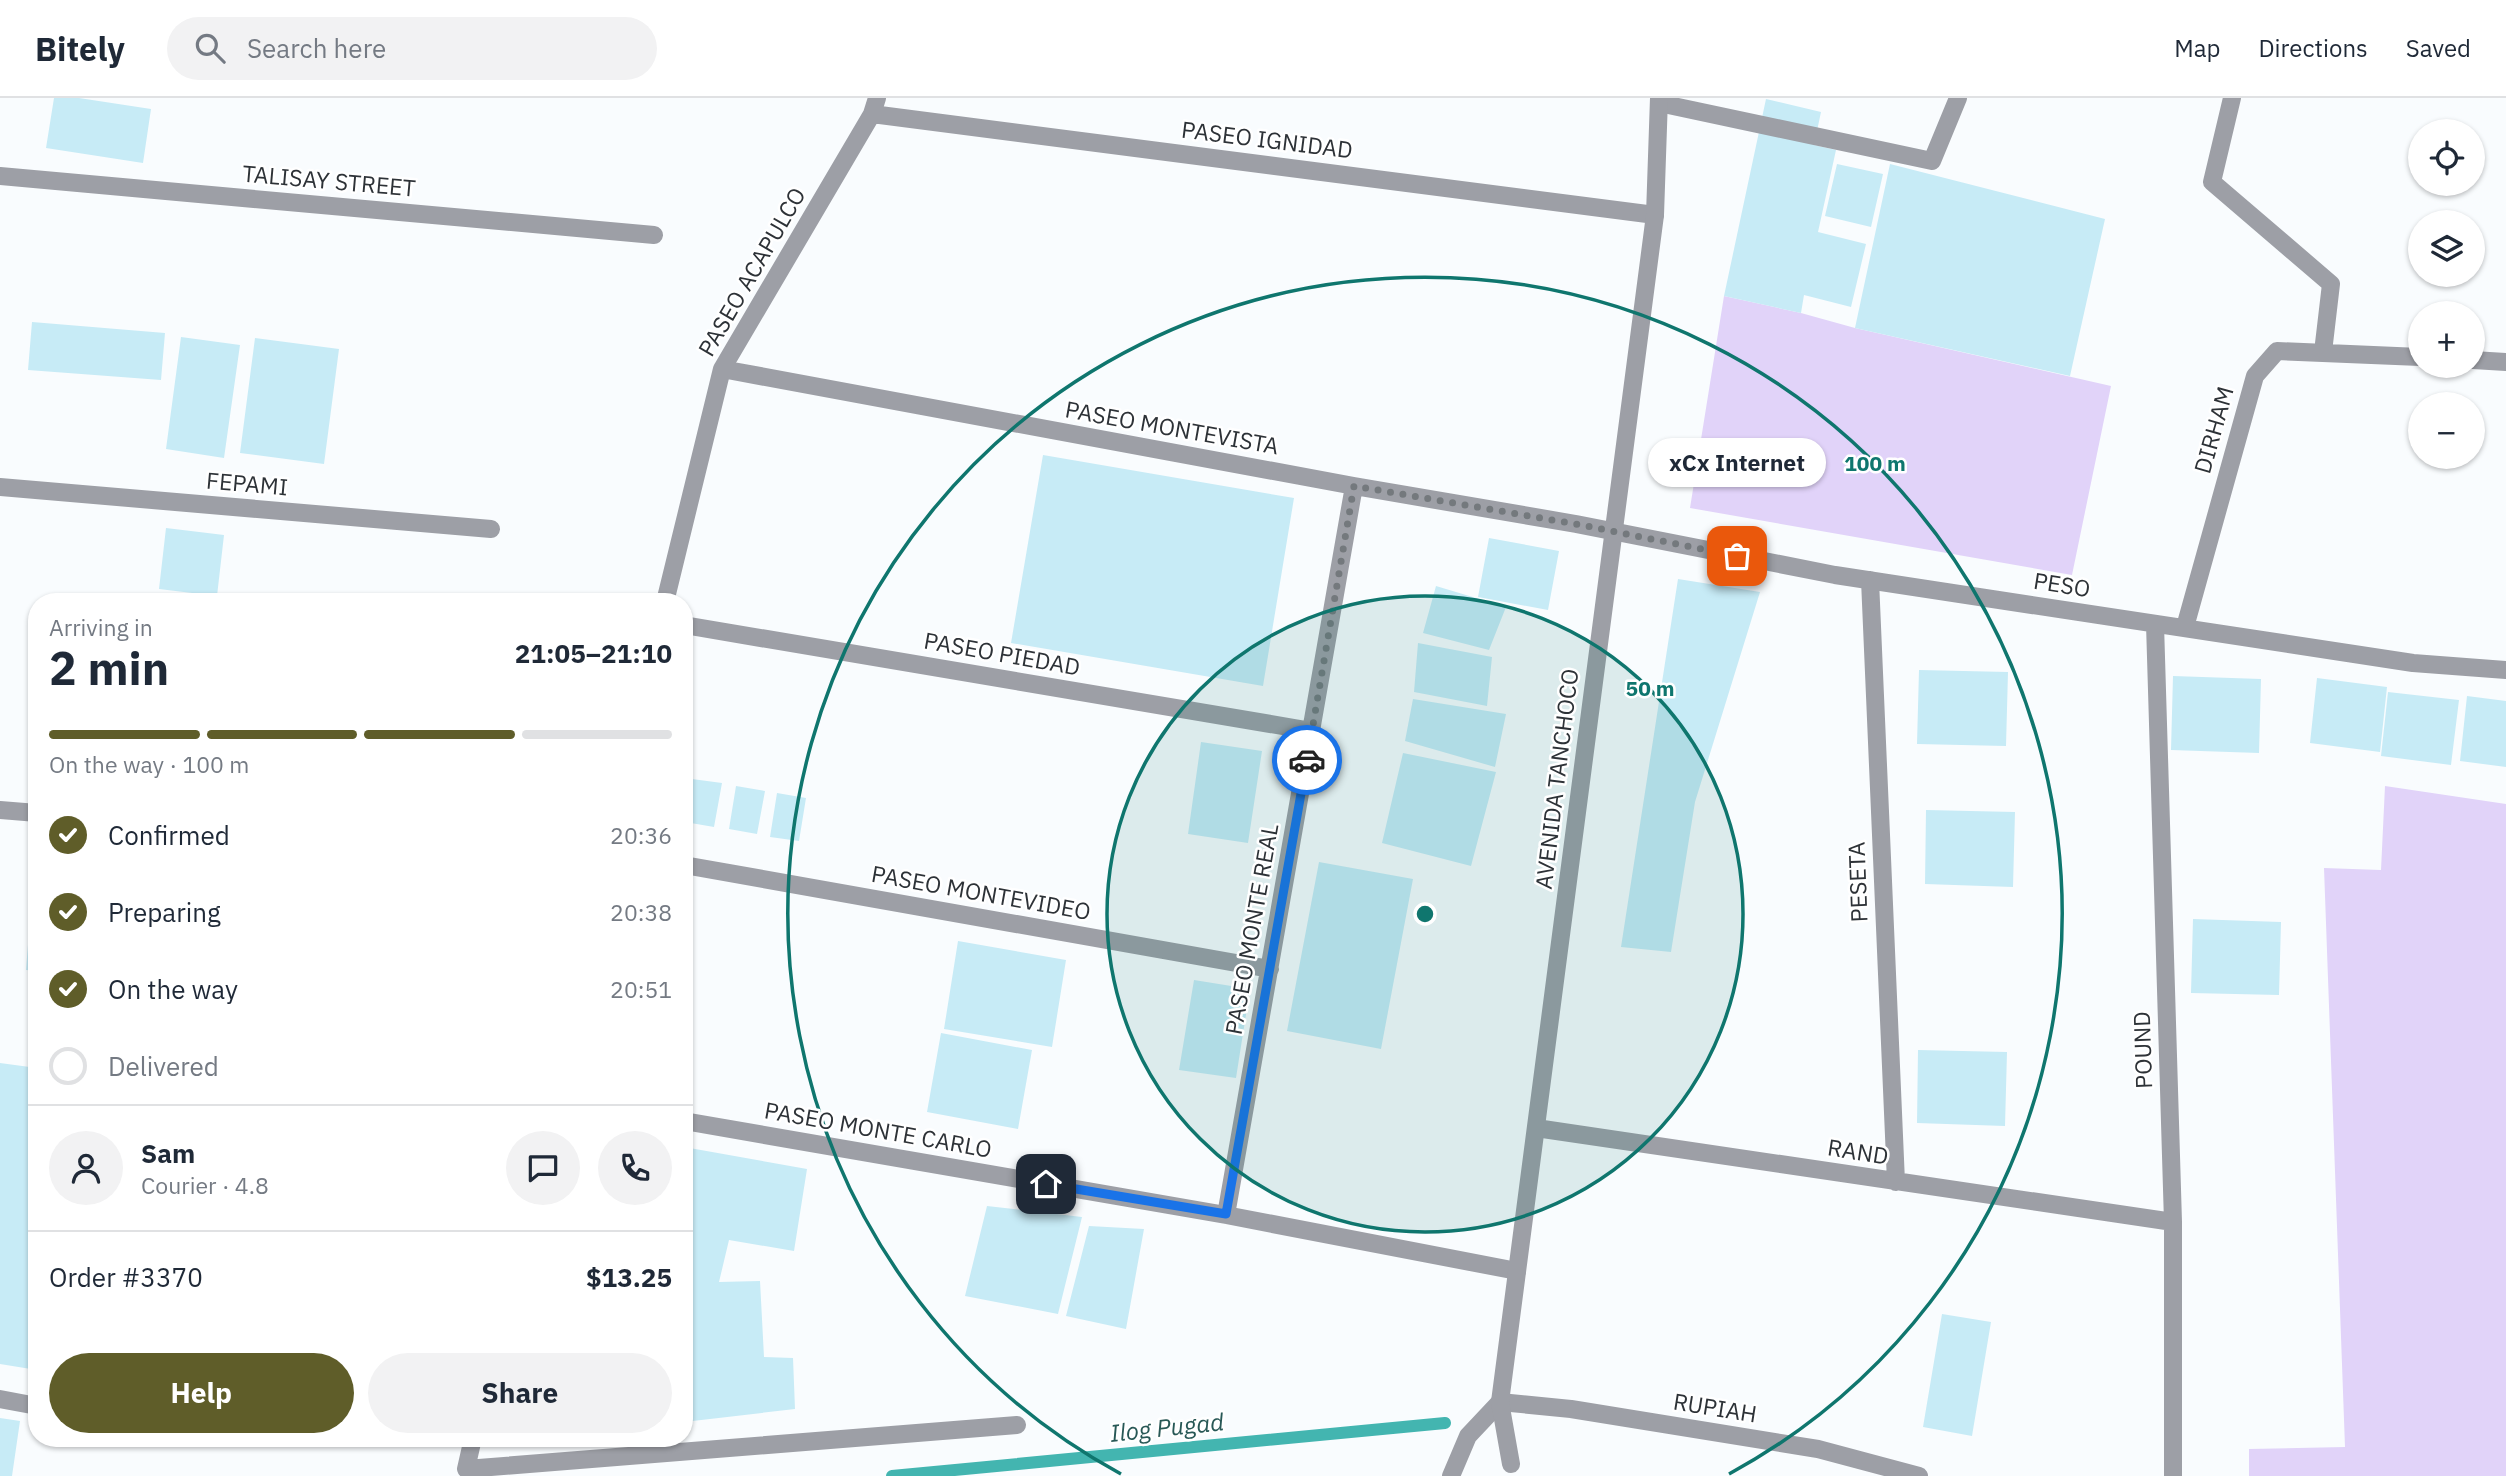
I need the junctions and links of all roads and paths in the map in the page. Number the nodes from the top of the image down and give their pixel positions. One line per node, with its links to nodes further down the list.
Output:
1 (1958, 98): 3 (street)
2 (2232, 98): 8 (street)
3 (1659, 100): 6 (street, AVENIDA TANCHOCO)
4 (874, 106): 6 (street, PASEO IGNIDAD); 12 (street, PASEO ACAPULCO)
5 (0, 176): 7 (street, TALISAY STREET)
6 (1655, 215): 16 (street, AVENIDA TANCHOCO)
7 (654, 235)
8 (2323, 352): 9 (street, DIRHAM); 21 (street, DIRHAM)
9 (2408, 356)
10 (2485, 361): 11 (street)
11 (2506, 362)
12 (722, 369): 13 (street, PASEO MONTEVISTA); 18 (street, PASEO ACAPULCO)
13 (1354, 486): 16 (street, PASEO MONTEVISTA); 23 (street, PASEO MONTE REAL)
14 (0, 487): 15 (street, FEPAMI)
15 (491, 529)
16 (1614, 532): 17 (street, PESO); 29 (street, AVENIDA TANCHOCO)
17 (1870, 580): 19 (street, PESO); 30 (street, PESETA)
18 (667, 593)
19 (2155, 624): 21 (street, PESO); 32 (street, POUND)
20 (693, 627): 23 (street, PASEO PIEDAD)
21 (2185, 627): 22 (street, PESO)
22 (2506, 670)
23 (1312, 731): 27 (street, PASEO MONTE REAL)
24 (0, 810): 25 (street)
25 (28, 812)
26 (693, 867): 27 (street, PASEO MONTEVIDEO)
27 (1269, 969): 31 (street, PASEO MONTE REAL)
28 (693, 1123): 31 (street, PASEO MONTE CARLO)
29 (1536, 1128): 30 (street, RAND); 33 (street, AVENIDA TANCHOCO)
30 (1896, 1182): 32 (street, RAND)
31 (1226, 1214): 33 (street, PASEO MONTE CARLO)
32 (2173, 1222): 42 (street, POUND)
33 (1517, 1270): 35 (street, AVENIDA TANCHOCO)
34 (0, 1399): 36 (street)
35 (1500, 1402): 39 (street, AVENIDA TANCHOCO); 40 (street); 41 (street, RUPIAH)
36 (28, 1404)
37 (1017, 1425): 38 (street)
38 (471, 1447)
39 (1512, 1470)
40 (1451, 1476)
41 (1919, 1476)
42 (2173, 1476)

